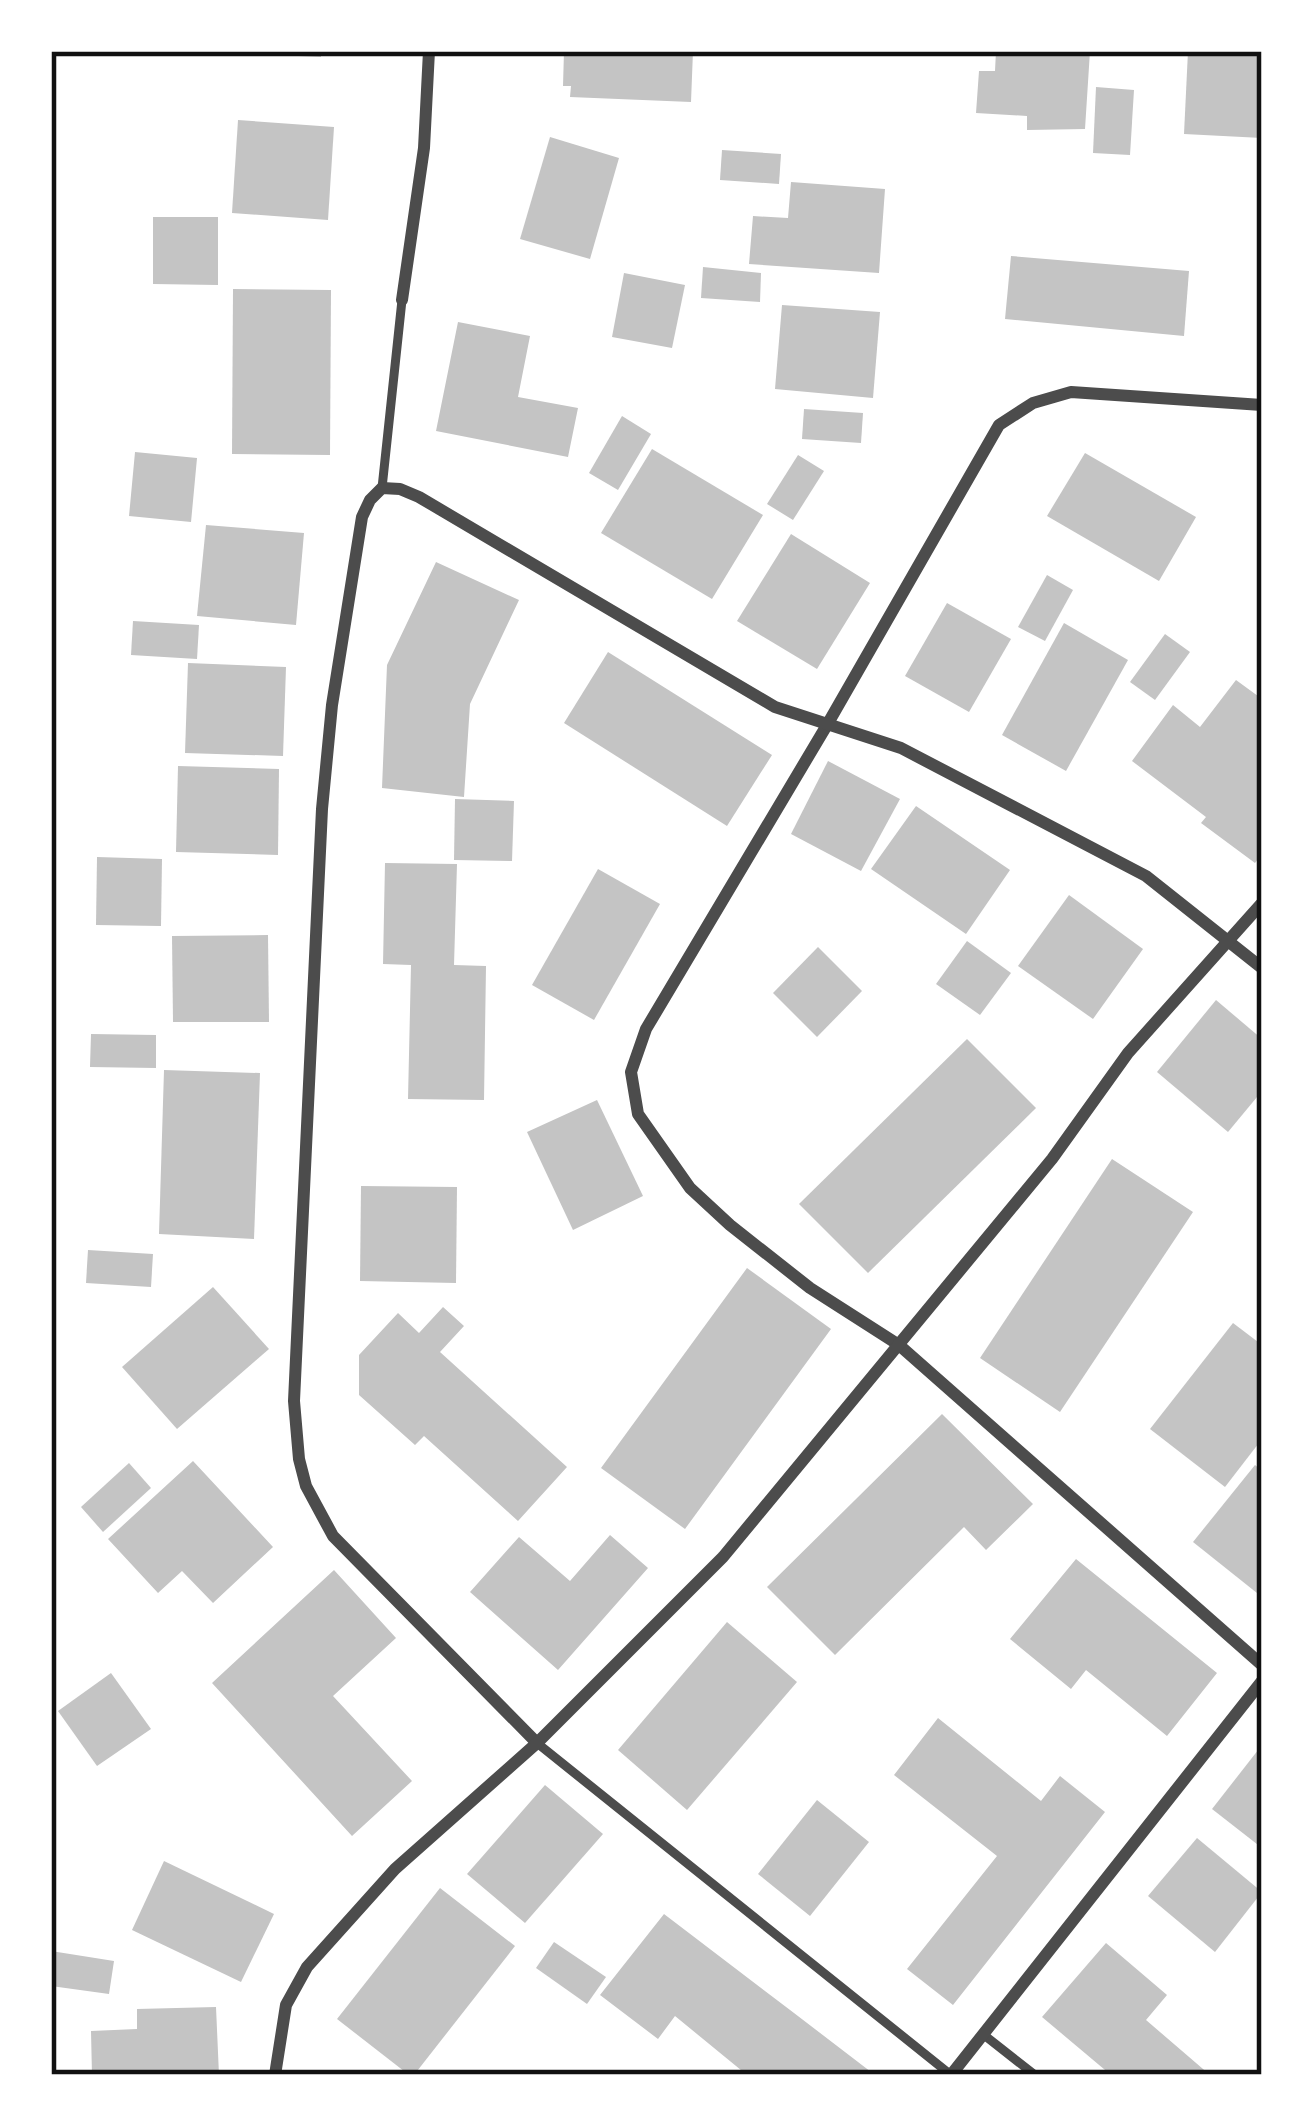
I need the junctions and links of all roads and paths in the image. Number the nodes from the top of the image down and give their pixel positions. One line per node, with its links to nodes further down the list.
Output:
1 (429, 51): 2 (street)
2 (402, 299): 4 (lane)
3 (1262, 404): 5 (street)
4 (382, 488): 5 (street); 12 (street)
5 (827, 725): 7 (street); 9 (street)
6 (1262, 903): 7 (street)
7 (1230, 941): 8 (street); 9 (street)
8 (1262, 968)
9 (899, 1345): 10 (street); 12 (street)
10 (1262, 1665)
11 (1262, 1681): 13 (street)
12 (537, 1743): 14 (street); 15 (lane)
13 (984, 2035): 15 (street); 16 (lane)
14 (274, 2075)
15 (951, 2075)
16 (1035, 2075)

